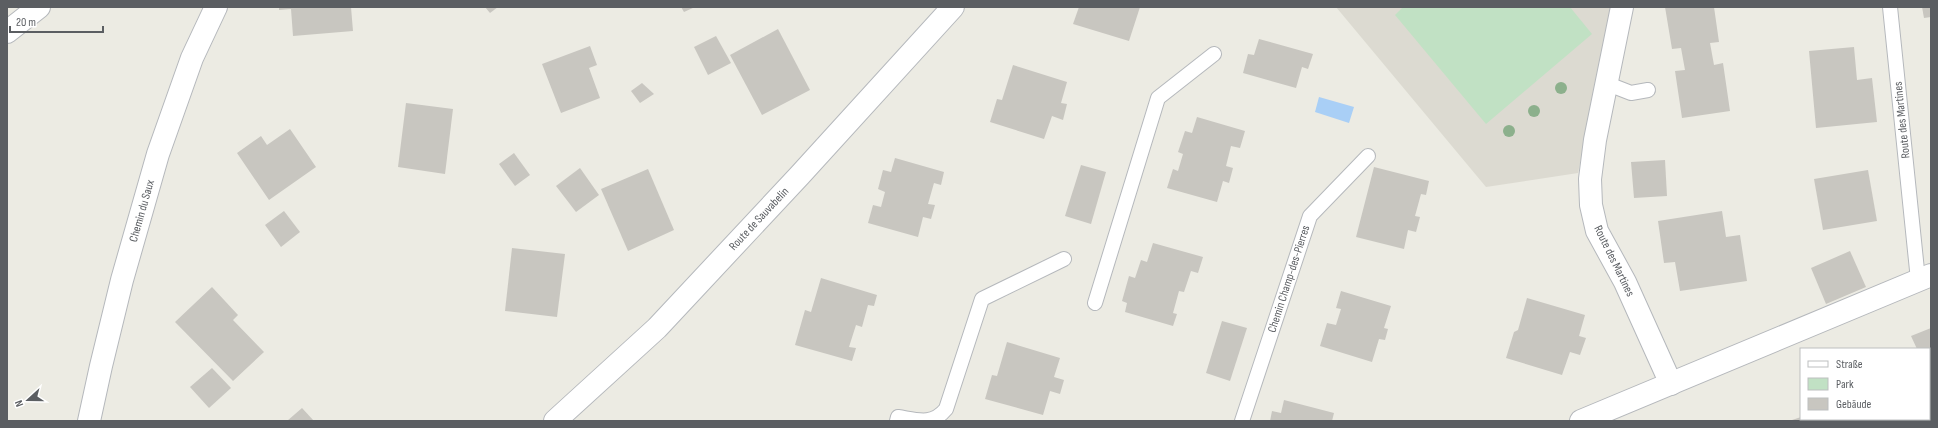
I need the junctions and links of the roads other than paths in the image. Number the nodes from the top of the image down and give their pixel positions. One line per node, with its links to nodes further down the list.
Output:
1 (39, 7): 6 (street)
2 (216, 7): 15 (street, Chemin du Saux)
3 (953, 7): 16 (street, Route de Sauvabelin)
4 (1622, 7): 8 (street, Route des Martines)
5 (1890, 7): 12 (lane, Route des Martines)
6 (7, 32)
7 (1214, 54): 13 (lane)
8 (1608, 84): 9 (lane); 14 (street, Route des Martines)
9 (1648, 90)
10 (1368, 156): 18 (lane, Chemin Champ-des-Pierres)
11 (1064, 259): 17 (lane)
12 (1925, 278): 14 (street, Route des Martines)
13 (1095, 302)
14 (1671, 384): 19 (street, Route des Martines)
15 (89, 421)
16 (555, 421)
17 (897, 421)
18 (1242, 421)
19 (1580, 421)

